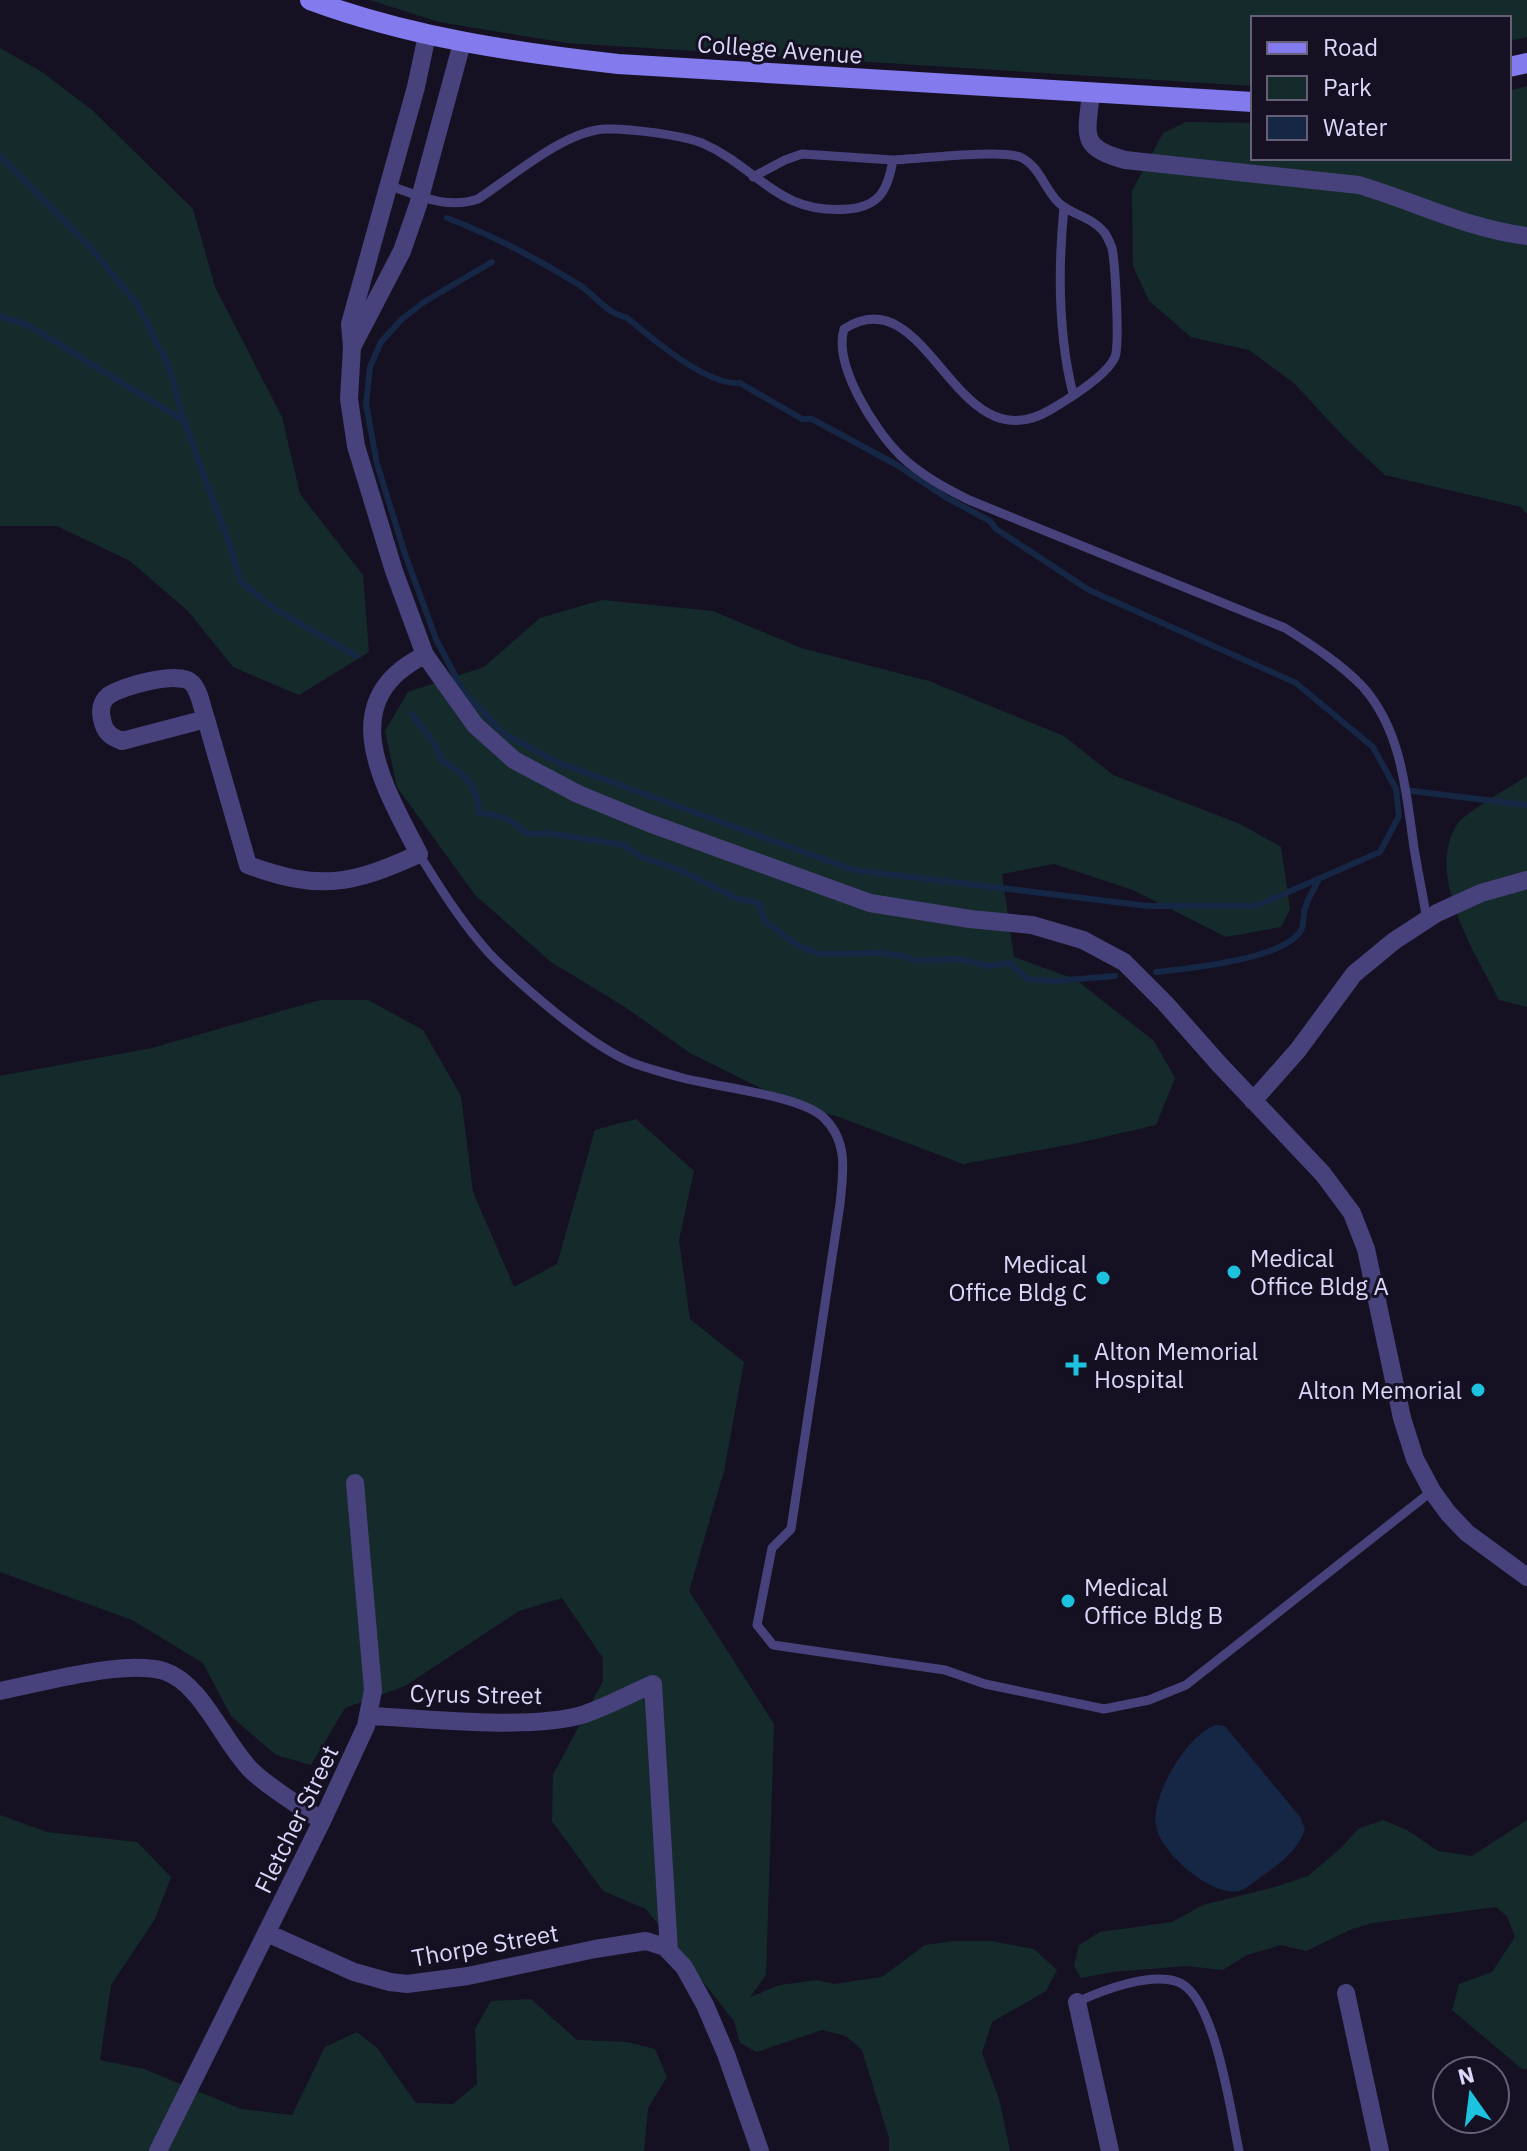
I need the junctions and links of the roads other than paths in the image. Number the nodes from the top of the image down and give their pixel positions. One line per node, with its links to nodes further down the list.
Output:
1 (310, 0): 2 (main road, College Avenue)
2 (427, 35): 3 (main road, College Avenue); 8 (street)
3 (462, 43): 4 (main road, College Avenue); 9 (street)
4 (1091, 92): 5 (main road, College Avenue); 11 (street)
5 (1251, 102)
6 (893, 160): 7 (lane); 7 (lane); 10 (lane)
7 (753, 177): 9 (lane)
8 (388, 185): 9 (lane); 12 (street)
9 (420, 196): 12 (street)
10 (1064, 207): 13 (lane); 13 (lane)
11 (1527, 236)
12 (352, 347): 14 (street)
13 (1073, 394): 18 (lane)
14 (425, 655): 16 (street); 19 (street)
15 (206, 719): 15 (street); 16 (street)
16 (419, 854): 21 (lane)
17 (1527, 880): 18 (street)
18 (1427, 920): 19 (street)
19 (1253, 1101): 21 (street)
20 (355, 1483): 24 (street, Fletcher Street)
21 (1432, 1491): 22 (street)
22 (1527, 1577)
23 (0, 1691): 25 (street)
24 (369, 1716): 25 (street, Fletcher Street); 27 (street, Cyrus Street)
25 (322, 1821): 26 (street, Fletcher Street)
26 (267, 1933): 27 (street, Thorpe Street); 30 (street, Fletcher Street)
27 (669, 1951): 31 (street)
28 (1346, 1993): 34 (street)
29 (1077, 2002): 32 (street); 33 (lane)
30 (158, 2151)
31 (760, 2151)
32 (1110, 2151)
33 (1239, 2151)
34 (1380, 2151)

